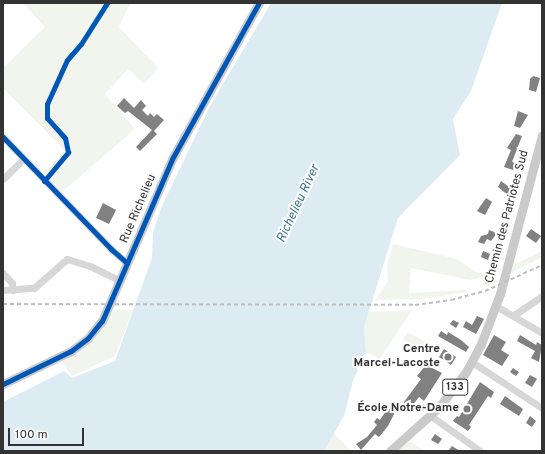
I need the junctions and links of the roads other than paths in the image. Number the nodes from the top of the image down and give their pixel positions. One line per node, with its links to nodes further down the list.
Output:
1 (259, 3): 6 (main road, Rue Richelieu)
2 (542, 135): 12 (main road, Chemin des Patriotes Sud / 133)
3 (3, 138): 4 (street)
4 (23, 159): 5 (street); 6 (street)
5 (3, 179)
6 (128, 263): 8 (main road, Rue Richelieu)
7 (3, 273): 10 (street)
8 (121, 281): 10 (street); 16 (main road, Rue Richelieu)
9 (3, 290): 10 (street)
10 (13, 290)
11 (542, 296): 13 (street)
12 (496, 306): 13 (street); 15 (main road, 133)
13 (514, 315): 14 (street)
14 (542, 333)
15 (472, 362): 17 (street); 18 (main road, 133)
16 (3, 384)
17 (542, 408)
18 (431, 416): 19 (main road, 133); 20 (street)
19 (390, 451)
20 (480, 451)

